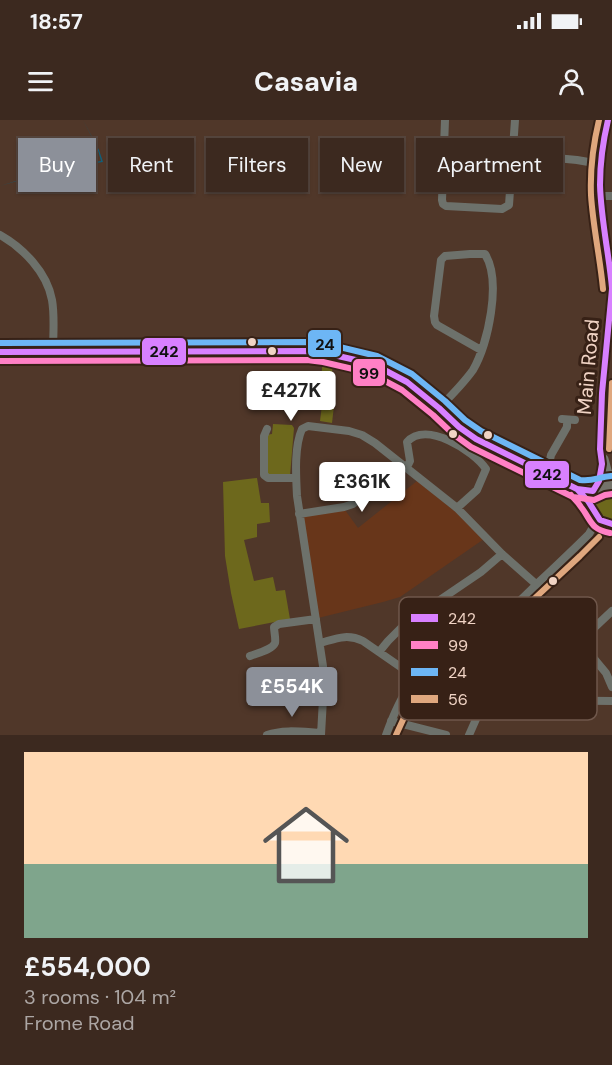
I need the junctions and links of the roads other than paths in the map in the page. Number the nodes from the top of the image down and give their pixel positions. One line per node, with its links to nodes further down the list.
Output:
1 (445, 120): 4 (street)
2 (515, 120): 5 (street)
3 (608, 120): 7 (main road, Main Road)
4 (445, 138)
5 (514, 138)
6 (563, 159): 7 (street)
7 (600, 164): 10 (main road, Main Road)
8 (442, 192): 9 (street)
9 (510, 192)
10 (600, 196): 11 (street); 13 (main road, Main Road)
11 (612, 196)
12 (0, 235): 16 (street)
13 (612, 289): 17 (main road, Main Road)
14 (481, 350): 14 (street); 18 (street)
15 (0, 352): 16 (highway)
16 (53, 352): 18 (highway)
17 (601, 407): 19 (street); 22 (main road, Main Road)
18 (439, 408): 24 (highway)
19 (612, 409)
20 (568, 420): 24 (street)
21 (267, 429): 25 (street)
22 (600, 448): 26 (main road, Main Road); 28 (main road, Main Road)
23 (404, 465): 25 (street); 29 (street); 29 (street); 31 (street)
24 (547, 474): 27 (highway)
25 (296, 478): 31 (street)
26 (612, 483): 28 (highway)
27 (578, 489): 28 (highway); 30 (highway)
28 (595, 490): 30 (highway)
29 (457, 508): 34 (street)
30 (594, 511): 32 (highway); 33 (street)
31 (299, 514): 41 (street)
32 (612, 524): 33 (street)
33 (592, 531): 35 (street)
34 (502, 554): 35 (street); 37 (street)
35 (537, 585): 36 (street)
36 (528, 593): 38 (street); 39 (street)
37 (444, 597)
38 (524, 597)
39 (532, 597)
40 (612, 611): 42 (street)
41 (316, 619): 44 (street); 46 (street)
42 (597, 625)
43 (399, 630): 45 (street)
44 (320, 643): 45 (street); 55 (street)
45 (379, 652): 48 (street)
46 (250, 656)
47 (597, 663): 49 (street)
48 (399, 666)
49 (612, 687)
50 (597, 701): 51 (street)
51 (612, 701)
52 (399, 702): 54 (street)
53 (476, 720): 59 (street)
54 (391, 721): 56 (street); 58 (street)
55 (321, 734): 57 (street)
56 (440, 734)
57 (267, 735)
58 (386, 735)
59 (469, 735)

